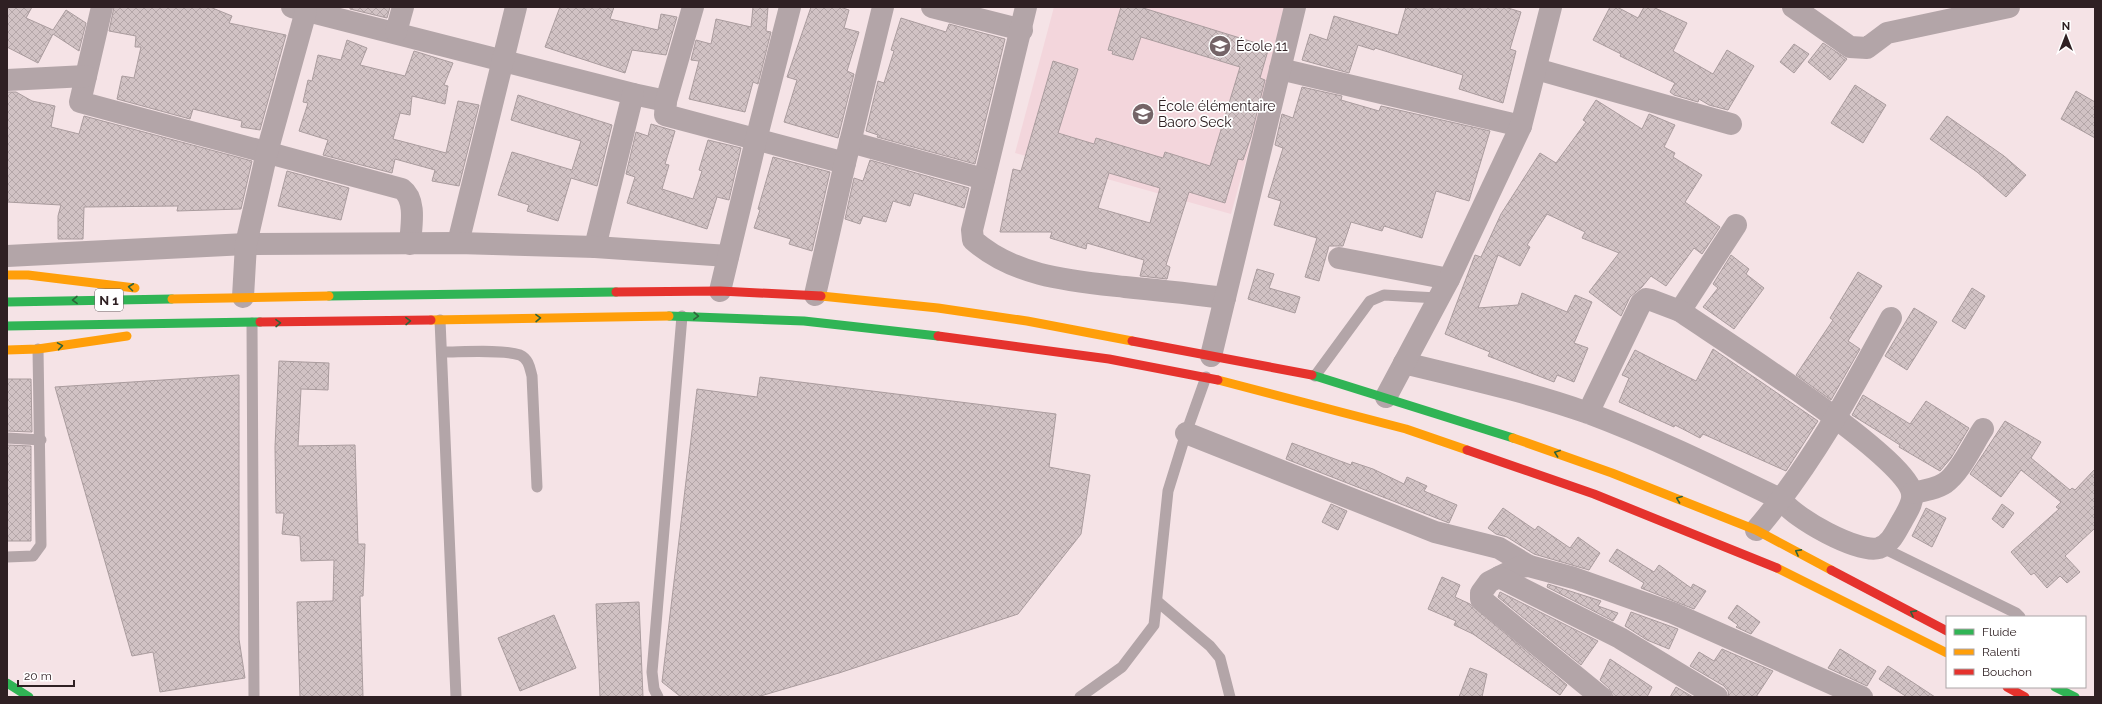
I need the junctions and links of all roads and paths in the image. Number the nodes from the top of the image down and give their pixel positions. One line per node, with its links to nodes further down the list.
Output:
1 (102, 7): 19 (street)
2 (403, 7): 15 (street)
3 (516, 7): 16 (street)
4 (693, 7): 22 (street)
5 (790, 7): 25 (street)
6 (883, 7): 26 (street)
7 (932, 7): 14 (street)
8 (1026, 7): 14 (street)
9 (1295, 7): 17 (street)
10 (1551, 7): 18 (street)
11 (1794, 7): 12 (street)
12 (2009, 7)
13 (299, 9): 15 (street); 27 (street)
14 (1022, 30): 29 (street)
15 (396, 32): 16 (street)
16 (503, 60): 21 (street); 31 (street)
17 (1280, 68): 24 (street); 44 (street)
18 (1536, 69): 23 (street); 24 (street)
19 (86, 76): 20 (street); 27 (street)
20 (7, 80)
21 (633, 94): 22 (street); 34 (street)
22 (666, 101): 25 (street)
23 (1731, 124)
24 (1521, 126): 39 (street)
25 (756, 140): 28 (street); 36 (street)
26 (850, 142): 28 (street); 29 (street)
27 (267, 152): 32 (street); 33 (street)
28 (845, 163): 41 (street)
29 (984, 179): 44 (street)
30 (1736, 224): 47 (street)
31 (458, 243): 33 (street); 34 (street)
32 (246, 244): 33 (street); 35 (street); 43 (street)
33 (410, 244)
34 (595, 247): 36 (street)
35 (7, 256)
36 (728, 256): 40 (street)
37 (1339, 258): 39 (street)
38 (7, 275): 42 (highway, one-way to 38)
39 (1449, 279): 45 (street)
40 (720, 291): 41 (highway); 43 (highway)
41 (815, 295): 57 (highway)
42 (212, 297): 43 (highway); 46 (highway, N 1, one-way to 46)
43 (243, 297)
44 (1225, 298): 57 (street)
45 (1437, 298): 58 (street); 59 (lane)
46 (7, 302)
47 (1680, 311): 62 (street); 63 (street)
48 (682, 316): 50 (highway, one-way to 48); 60 (highway, one-way to 60); 86 (lane)
49 (1891, 318): 63 (street)
50 (440, 320): 52 (highway, one-way to 50); 56 (lane)
51 (212, 323): 52 (highway); 53 (highway, N 1); 54 (highway, one-way to 51)
52 (252, 323): 84 (lane)
53 (7, 326)
54 (38, 349): 55 (highway); 67 (lane)
55 (7, 350)
56 (442, 352): 68 (lane); 85 (lane)
57 (1211, 356): 59 (highway)
58 (1404, 363): 61 (street); 62 (street)
59 (1315, 376): 61 (highway)
60 (1206, 377): 65 (lane); 79 (highway)
61 (1386, 397): 71 (highway, one-way to 61)
62 (1588, 413): 70 (street)
63 (1836, 418): 69 (street); 70 (street)
64 (1983, 428): 69 (street)
65 (1186, 432): 74 (street); 76 (lane)
66 (7, 438): 67 (lane)
67 (41, 440): 73 (lane)
68 (537, 487)
69 (1912, 493): 72 (street)
70 (1782, 500): 71 (street); 72 (street)
71 (1756, 530): 78 (highway, one-way to 71)
72 (1881, 548): 77 (lane)
73 (7, 557)
74 (1529, 566): 75 (street); 91 (street)
75 (1500, 577): 89 (street); 90 (street)
76 (1158, 602): 87 (lane); 88 (lane)
77 (2019, 616)
78 (1946, 630)
79 (1946, 652)
80 (7, 683): 83 (highway)
81 (2009, 688): 92 (highway)
82 (2057, 688): 93 (highway)
83 (28, 697)
84 (254, 697)
85 (456, 697)
86 (658, 697)
87 (1080, 697)
88 (1230, 697)
89 (1601, 697)
90 (1717, 697)
91 (1862, 697)
92 (2025, 697)
93 (2076, 697)

